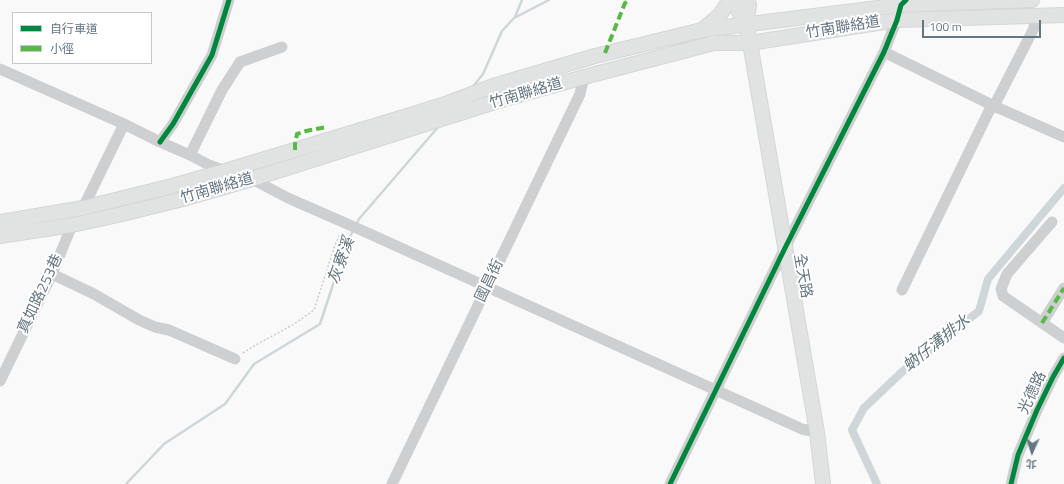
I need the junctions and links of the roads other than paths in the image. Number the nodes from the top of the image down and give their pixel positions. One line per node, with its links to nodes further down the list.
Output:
1 (229, 0): 21 (street)
2 (730, 0): 11 (main road)
3 (737, 0): 10 (main road)
4 (748, 0): 10 (main road)
5 (1032, 0): 6 (main road, 竹南聯絡道)
6 (904, 3): 9 (street); 10 (main road, 竹南聯絡道)
7 (1064, 15): 8 (main road, 竹南聯絡道)
8 (1035, 16): 9 (main road, 竹南聯絡道); 17 (street)
9 (897, 20): 12 (main road, 竹南聯絡道); 14 (street)
10 (746, 25): 11 (main road, 竹南聯絡道); 12 (main road, 全天路)
11 (702, 30): 19 (main road, 竹南聯絡道)
12 (750, 43): 16 (main road, 竹南聯絡道); 30 (main road, 全天路)
13 (282, 47): 22 (street)
14 (884, 52): 17 (street); 30 (street)
15 (0, 68): 18 (street)
16 (584, 77): 19 (main road, 竹南聯絡道); 32 (street, 國昌街)
17 (994, 106): 20 (street); 34 (street)
18 (124, 124): 21 (street); 25 (street, 真如路253巷)
19 (405, 124): 23 (main road, 竹南聯絡道); 24 (main road, 竹南聯絡道)
20 (1064, 137)
21 (160, 142): 22 (street)
22 (190, 155): 23 (street)
23 (225, 172): 24 (street); 25 (main road, 竹南聯絡道)
24 (252, 179): 28 (main road, 竹南聯絡道); 32 (street)
25 (83, 208): 26 (main road, 竹南聯絡道); 28 (street, 真如路253巷)
26 (0, 222)
27 (1052, 222): 35 (street)
28 (72, 226): 29 (main road, 竹南聯絡道); 31 (street, 真如路253巷)
29 (0, 236)
30 (785, 248): 40 (street); 41 (main road, 全天路)
31 (52, 274): 38 (street); 39 (street, 真如路253巷)
32 (487, 287): 40 (street); 42 (street, 國昌街)
33 (1064, 288): 35 (street)
34 (902, 290)
35 (1042, 323): 36 (street)
36 (1064, 338)
37 (1064, 358): 45 (street, 光德路)
38 (235, 359)
39 (0, 381)
40 (716, 390): 41 (street); 43 (street)
41 (817, 432): 44 (main road, 全天路)
42 (392, 484)
43 (670, 484)
44 (823, 484)
45 (1011, 484)

